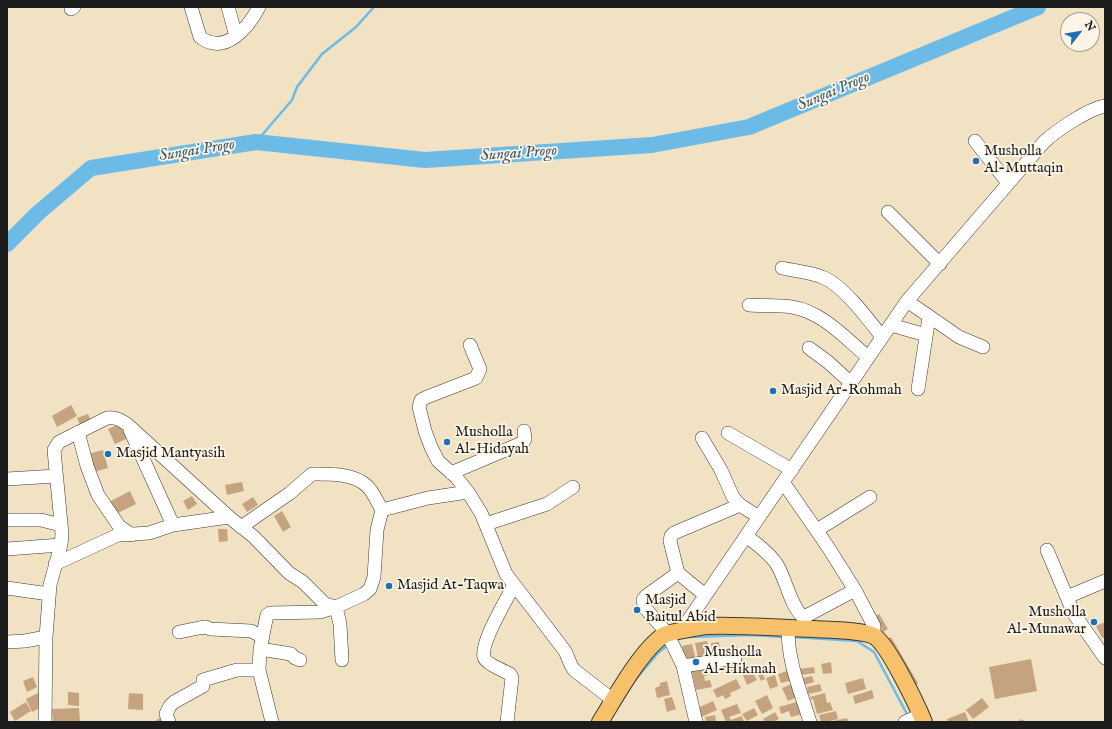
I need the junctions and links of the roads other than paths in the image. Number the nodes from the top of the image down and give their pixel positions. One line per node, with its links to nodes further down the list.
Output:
1 (191, 7): 4 (street)
2 (228, 7): 4 (street)
3 (259, 7): 4 (street)
4 (236, 36)
5 (1105, 106): 7 (street)
6 (975, 141): 7 (street)
7 (1008, 183): 9 (street)
8 (888, 212): 9 (street)
9 (940, 264): 11 (street)
10 (782, 268): 16 (street)
11 (907, 301): 13 (street); 14 (street)
12 (749, 305): 20 (street)
13 (929, 317): 15 (street); 18 (street)
14 (891, 325): 15 (street); 16 (street)
15 (926, 335): 22 (street)
16 (882, 338): 20 (street)
17 (470, 345): 29 (street)
18 (983, 347)
19 (809, 348): 21 (street)
20 (868, 358): 21 (street)
21 (851, 383): 28 (street)
22 (918, 389)
23 (128, 425): 25 (street); 38 (street); 43 (street)
24 (524, 431): 29 (street)
25 (78, 432): 30 (street); 46 (street)
26 (728, 433): 28 (street)
27 (702, 438): 36 (street)
28 (792, 470): 32 (street)
29 (451, 473): 34 (street)
30 (56, 476): 31 (street); 42 (street)
31 (7, 479)
32 (783, 482): 39 (street); 45 (street)
33 (573, 487): 41 (street)
34 (468, 492): 37 (street); 41 (street)
35 (870, 498): 45 (street)
36 (740, 505): 39 (street); 52 (street)
37 (382, 510): 44 (street); 60 (street)
38 (229, 517): 43 (street); 44 (street)
39 (759, 517): 47 (street)
40 (7, 520): 42 (street)
41 (486, 524): 54 (street)
42 (61, 525): 48 (street)
43 (173, 525): 46 (street)
44 (241, 527): 60 (street)
45 (817, 530): 56 (street)
46 (132, 535): 51 (street)
47 (746, 536): 56 (street); 58 (street)
48 (61, 545): 49 (street); 51 (street)
49 (7, 549)
50 (1047, 550): 59 (street)
51 (55, 564): 57 (street)
52 (678, 573): 58 (street); 64 (street)
53 (1105, 580): 59 (street)
54 (514, 585): 74 (street); 79 (street)
55 (7, 588): 57 (street)
56 (855, 590): 65 (street)
57 (49, 594): 63 (street)
58 (705, 595): 64 (street)
59 (1067, 597): 69 (street)
60 (336, 607): 67 (street); 71 (street)
61 (788, 631): 64 (main road); 65 (main road); 82 (street)
62 (179, 632): 67 (street)
63 (46, 637): 66 (street); 76 (street)
64 (673, 637): 72 (street); 74 (main road)
65 (874, 637): 75 (main road)
66 (7, 642)
67 (261, 643): 70 (street); 73 (street)
68 (735, 658): 72 (street)
69 (1105, 658)
70 (300, 660)
71 (342, 660)
72 (683, 666): 81 (street)
73 (259, 670): 77 (street); 78 (street)
74 (613, 700): 80 (main road)
75 (916, 719)
76 (45, 722)
77 (169, 722)
78 (272, 722)
79 (507, 722)
80 (600, 722)
81 (696, 722)
82 (810, 722)

